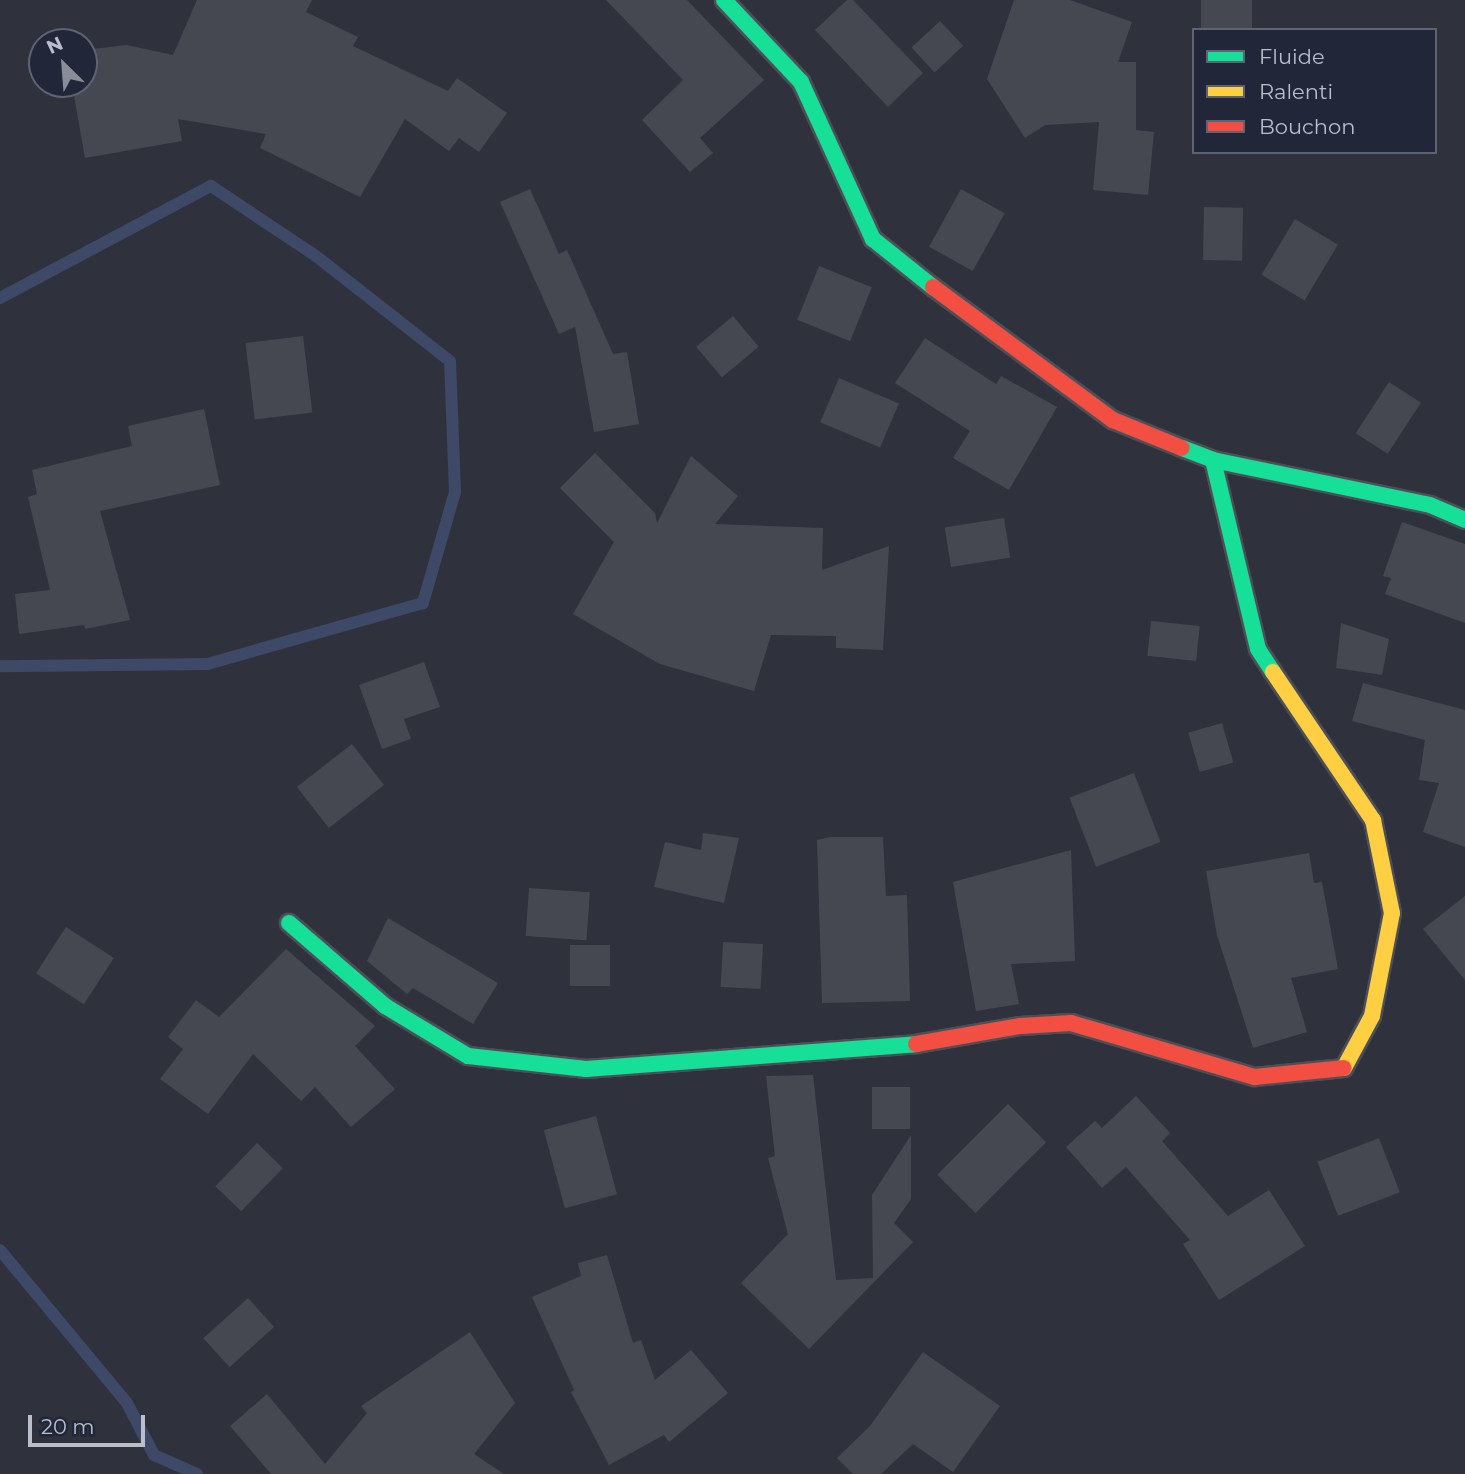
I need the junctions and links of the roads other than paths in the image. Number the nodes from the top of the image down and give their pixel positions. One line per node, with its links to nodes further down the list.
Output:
1 (724, 0): 2 (street)
2 (1213, 460): 3 (street); 4 (street)
3 (1465, 520)
4 (289, 923)

